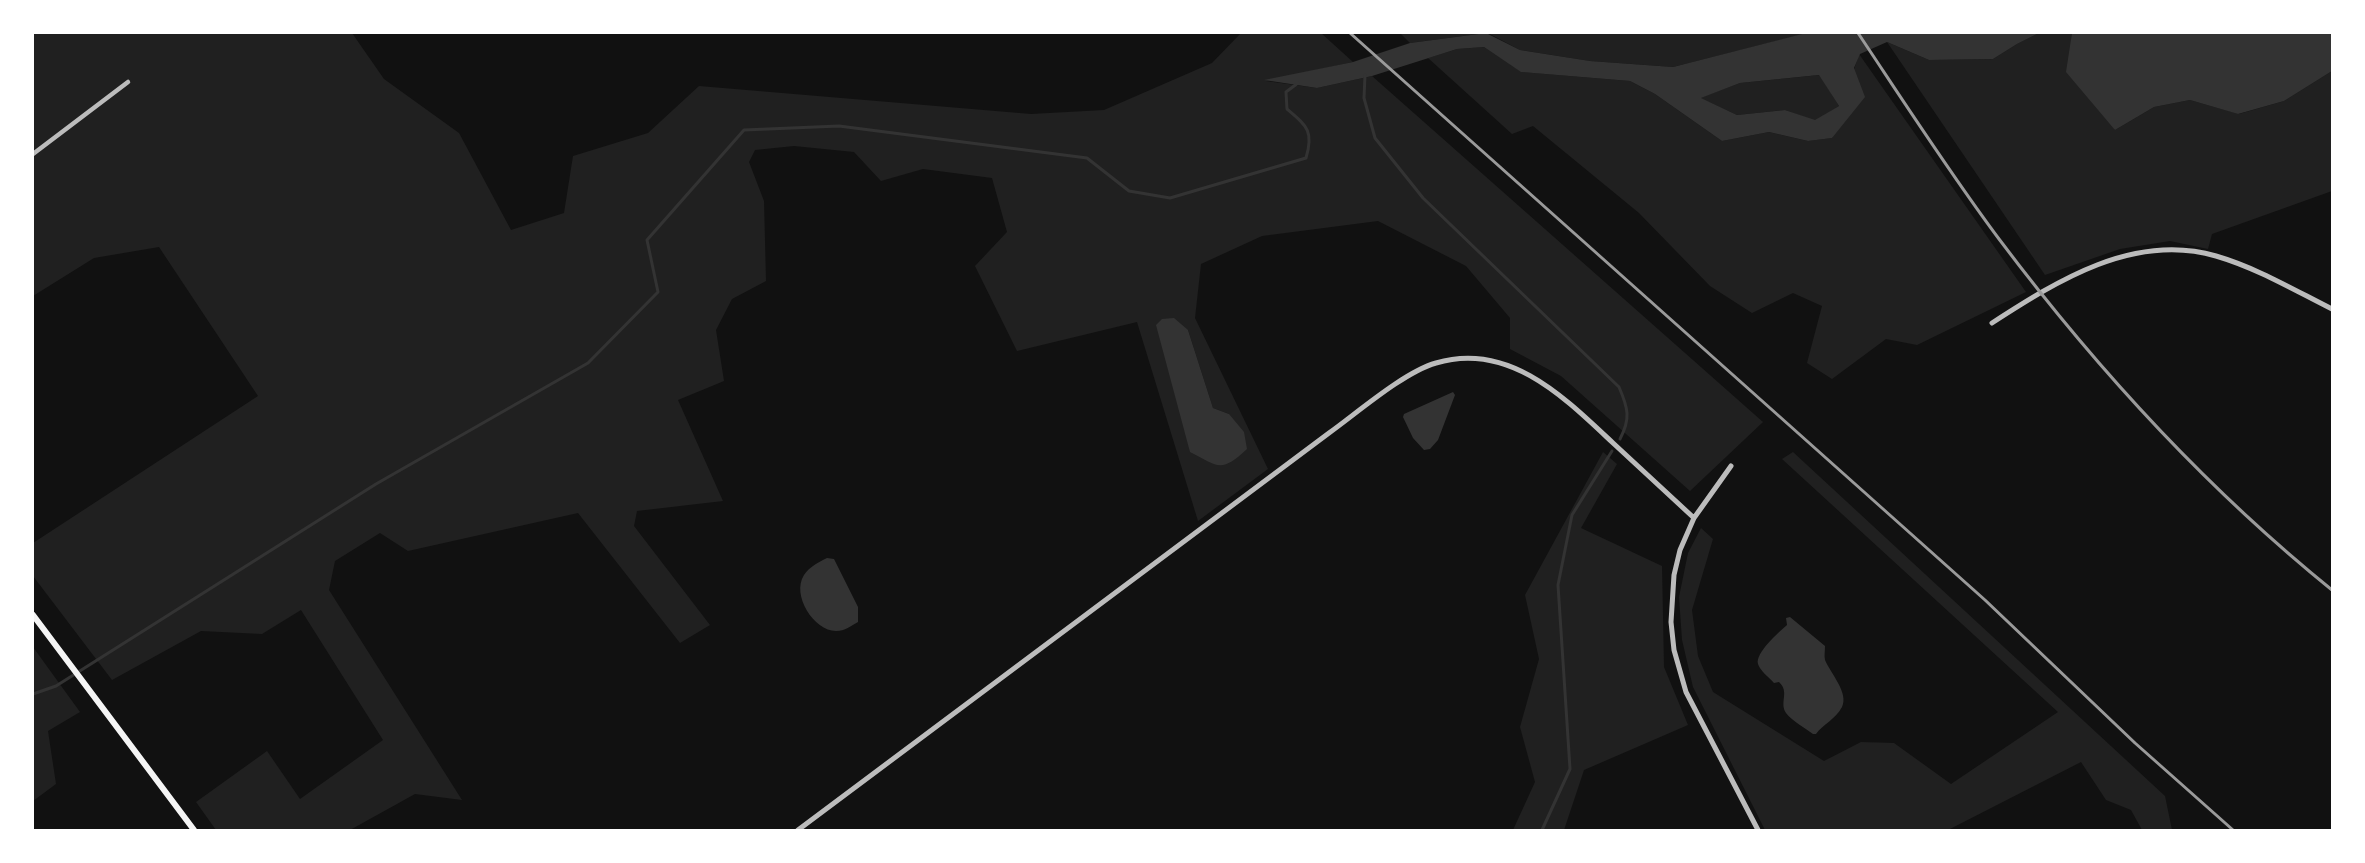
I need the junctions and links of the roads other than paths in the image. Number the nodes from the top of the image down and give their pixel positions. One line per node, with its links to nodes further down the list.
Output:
1 (128, 82): 2 (street)
2 (33, 154)
3 (2332, 309): 4 (street)
4 (1992, 323)
5 (1731, 466): 6 (street)
6 (1694, 518): 9 (street); 10 (street)
7 (33, 615): 8 (main road)
8 (194, 830)
9 (798, 830)
10 (1758, 830)

